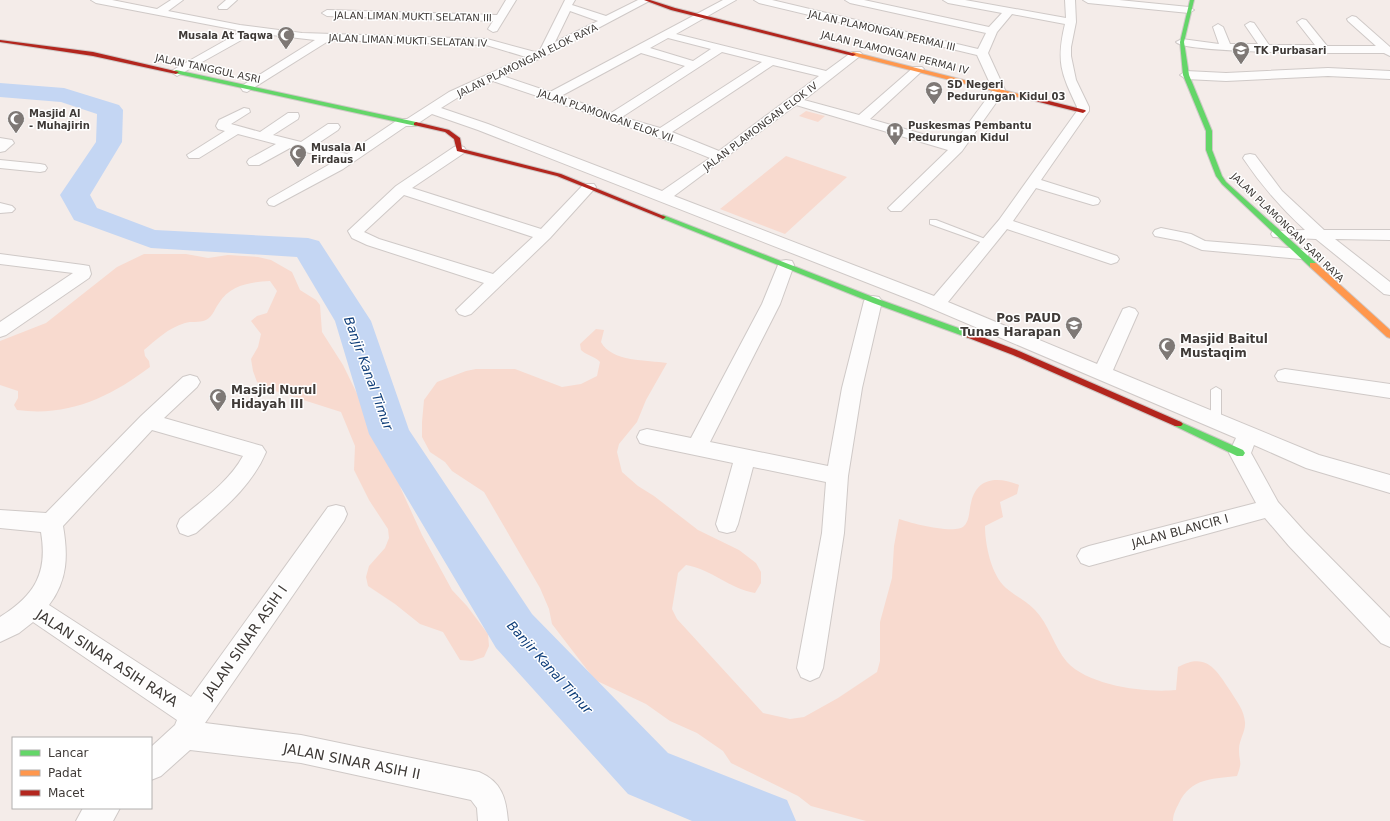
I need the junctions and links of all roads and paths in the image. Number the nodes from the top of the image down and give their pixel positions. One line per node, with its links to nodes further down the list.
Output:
1 (96, 0): 12 (street, JALAN LIMAN MUKTI SELATAN IV)
2 (178, 0): 18 (street)
3 (232, 0): 16 (street)
4 (511, 0): 21 (street)
5 (646, 0): 20 (street, JALAN PLAMONGAN PERMAI IV); 23 (street, JALAN PLAMONGAN ELOK RAYA)
6 (731, 0): 20 (street)
7 (759, 0): 44 (street, JALAN PLAMONGAN PERMAI III)
8 (850, 0): 29 (street)
9 (948, 0): 17 (street)
10 (1070, 0): 24 (street)
11 (1088, 0): 15 (street)
12 (112, 1): 18 (street, JALAN LIMAN MUKTI SELATAN IV)
13 (337, 4): 19 (street)
14 (568, 4): 23 (street); 42 (street)
15 (1190, 5): 35 (street, JALAN PLAMONGAN SARI RAYA)
16 (223, 7)
17 (1009, 11): 24 (street); 29 (street)
18 (158, 13): 28 (street, JALAN LIMAN MUKTI SELATAN IV)
19 (327, 14): 21 (street, JALAN LIMAN MUKTI SELATAN III); 31 (street)
20 (702, 16): 30 (street); 43 (street, JALAN PLAMONGAN PERMAI IV)
21 (499, 18): 34 (street)
22 (1352, 19): 41 (street)
23 (607, 20): 42 (street, JALAN PLAMONGAN ELOK RAYA)
24 (1071, 22): 59 (street)
25 (1302, 22): 39 (street)
26 (1250, 24): 37 (street)
27 (1218, 27): 36 (street)
28 (252, 30): 31 (street, JALAN LIMAN MUKTI SELATAN IV); 49 (street)
29 (992, 31): 44 (street)
30 (666, 35): 38 (street); 40 (street)
31 (302, 36): 32 (street, JALAN LIMAN MUKTI SELATAN IV)
32 (327, 37): 34 (street, JALAN LIMAN MUKTI SELATAN IV); 54 (street)
33 (0, 41): 49 (street, JALAN TANGGUL ASRI)
34 (487, 42): 42 (street, JALAN LIMAN MUKTI SELATAN IV)
35 (1187, 43): 36 (street); 53 (street, JALAN PLAMONGAN SARI RAYA)
36 (1217, 47): 37 (street); 47 (street)
37 (1265, 47): 39 (street)
38 (721, 48): 45 (street); 46 (street)
39 (1323, 48): 41 (street)
40 (640, 49): 46 (street); 56 (street)
41 (1388, 52)
42 (540, 54): 52 (street, JALAN PLAMONGAN ELOK RAYA)
43 (856, 54): 48 (street, JALAN PLAMONGAN PERMAI IV); 50 (street, JALAN PLAMONGAN ELOK IV)
44 (982, 54): 55 (street)
45 (770, 62): 50 (street); 67 (street)
46 (694, 65): 62 (street)
47 (1223, 67): 51 (street); 53 (street)
48 (918, 69): 55 (street, JALAN PLAMONGAN PERMAI IV); 63 (street)
49 (177, 72): 54 (street, JALAN TANGGUL ASRI)
50 (827, 75): 57 (street, JALAN PLAMONGAN ELOK IV)
51 (1390, 75)
52 (492, 76): 56 (street, JALAN PLAMONGAN ELOK VII); 58 (street, JALAN PLAMONGAN ELOK RAYA)
53 (1186, 76): 92 (street, JALAN PLAMONGAN SARI RAYA)
54 (247, 88): 64 (street, JALAN TANGGUL ASRI)
55 (999, 90): 59 (street, JALAN PLAMONGAN PERMAI IV); 71 (street)
56 (551, 97): 62 (street, JALAN PLAMONGAN ELOK VII)
57 (795, 101): 63 (street); 74 (street, JALAN PLAMONGAN ELOK IV)
58 (430, 109): 64 (street, JALAN PLAMONGAN ELOK RAYA); 78 (street)
59 (1083, 111): 82 (street)
60 (244, 112): 66 (street)
61 (293, 116): 68 (street)
62 (612, 118): 67 (street, JALAN PLAMONGAN ELOK VII)
63 (861, 120): 71 (street)
64 (407, 123): 72 (street, JALAN TANGGUL ASRI); 76 (street, JALAN PLAMONGAN ELOK RAYA)
65 (333, 127): 70 (street)
66 (237, 129): 68 (street); 73 (street)
67 (662, 133): 74 (street, JALAN PLAMONGAN ELOK VII)
68 (262, 136): 69 (street)
69 (288, 143): 70 (street); 77 (street)
70 (303, 147): 76 (street)
71 (956, 148): 88 (street)
72 (460, 150): 81 (street); 84 (street)
73 (194, 155)
74 (720, 158): 85 (street, JALAN PLAMONGAN ELOK IV)
75 (1250, 158): 93 (street)
76 (349, 159): 87 (street, JALAN PLAMONGAN ELOK RAYA)
77 (254, 162)
78 (576, 163): 81 (street); 85 (street)
79 (0, 164): 80 (street)
80 (40, 168)
81 (558, 175): 83 (street)
82 (1032, 182): 86 (street); 90 (street)
83 (589, 187): 94 (street); 100 (street)
84 (401, 189): 94 (street); 102 (street)
85 (662, 198): 101 (street)
86 (1093, 201)
87 (274, 202)
88 (896, 208)
89 (933, 222): 96 (lane)
90 (1004, 223): 96 (street); 99 (street)
91 (1161, 232): 97 (street)
92 (1279, 234): 93 (street); 97 (street, JALAN PLAMONGAN SARI RAYA)
93 (1319, 234): 95 (street); 104 (street)
94 (544, 235): 102 (street)
95 (1390, 235)
96 (989, 242): 106 (street)
97 (1300, 254): 110 (street, JALAN PLAMONGAN SARI RAYA)
98 (0, 259): 109 (street)
99 (1111, 259)
100 (786, 265): 103 (street); 120 (street)
101 (859, 273): 103 (street); 106 (street)
102 (496, 281): 107 (street)
103 (846, 288): 105 (street)
104 (1390, 290)
105 (873, 301): 119 (street); 122 (street)
106 (937, 304): 111 (street)
107 (465, 310)
108 (1129, 313): 111 (street)
109 (0, 331)
110 (1390, 335)
111 (1103, 372): 116 (street)
112 (1285, 376): 115 (street)
113 (190, 382): 117 (street)
114 (1216, 390): 116 (lane)
115 (1390, 391)
116 (1216, 420): 119 (street)
117 (148, 421): 127 (street); 129 (street)
118 (647, 438): 120 (street)
119 (1244, 444): 123 (street); 124 (street)
120 (697, 447): 121 (street)
121 (745, 456): 122 (street); 128 (street)
122 (837, 476): 134 (street)
123 (1390, 484)
124 (1270, 508): 130 (street, JALAN BLANCIR I); 133 (street)
125 (336, 514): 135 (street, JALAN SINAR ASIH I)
126 (0, 519): 127 (street)
127 (51, 523): 131 (street)
128 (727, 524)
129 (188, 526)
130 (1089, 556)
131 (33, 608): 132 (street, JALAN SINAR ASIH RAYA); 135 (street, JALAN SINAR ASIH RAYA)
132 (0, 630)
133 (1390, 635)
134 (810, 668)
135 (189, 725): 136 (street, JALAN SINAR ASIH I); 139 (street, JALAN SINAR ASIH II)
136 (152, 765)
137 (104, 809): 138 (street)
138 (91, 821)
139 (493, 821)

